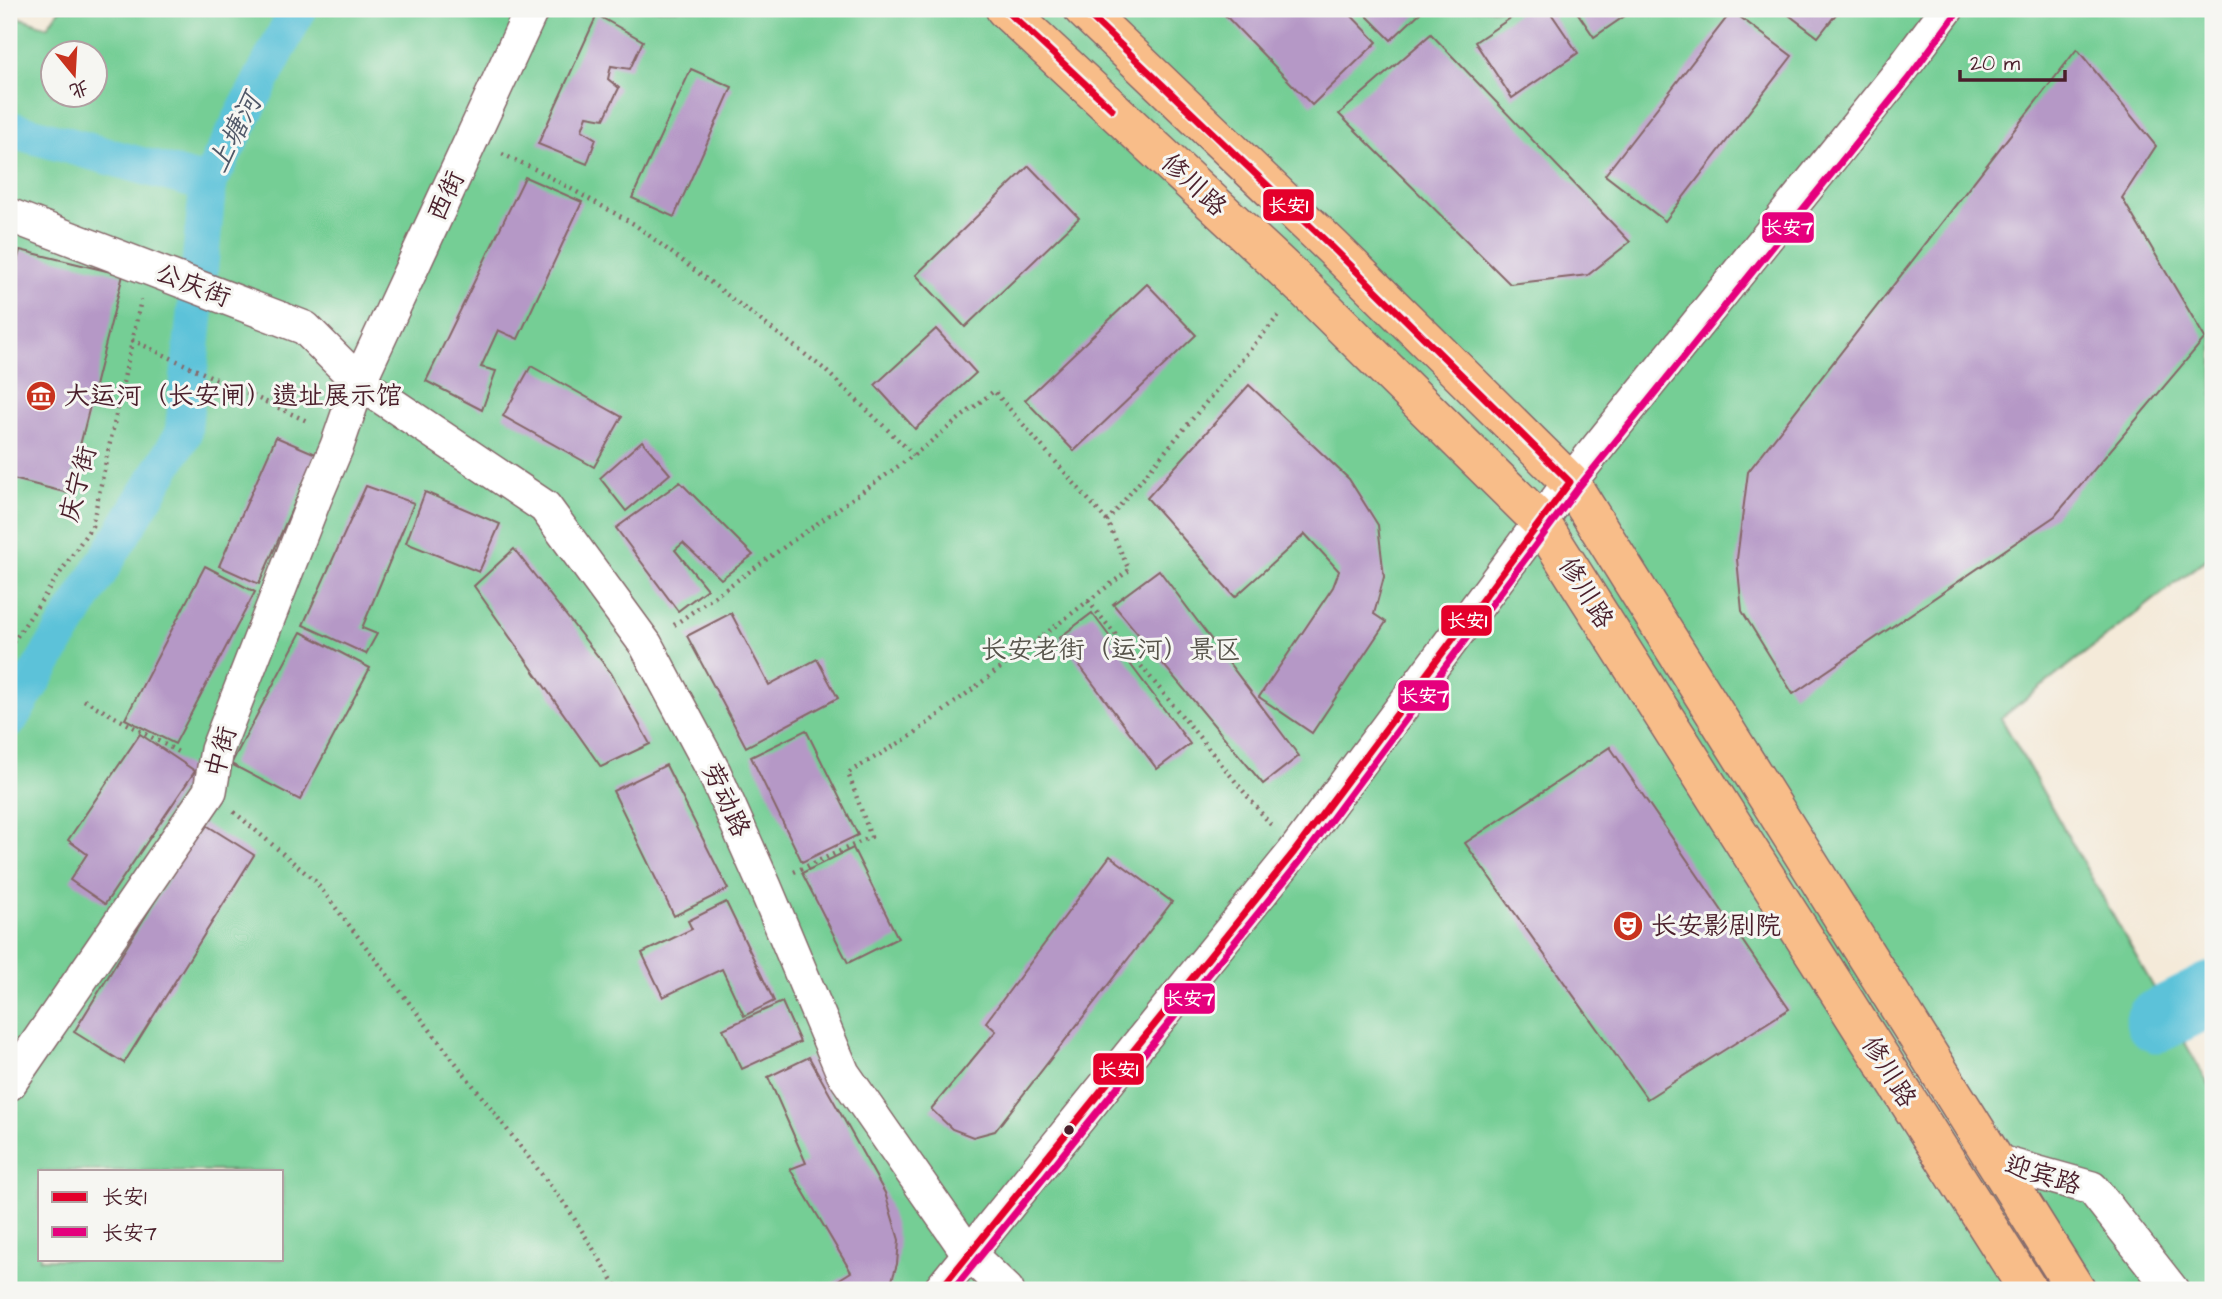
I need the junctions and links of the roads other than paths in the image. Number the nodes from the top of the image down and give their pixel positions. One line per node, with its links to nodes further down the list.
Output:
1 (532, 9): 6 (street, 西街)
2 (1005, 9): 8 (main road, 修川路)
3 (1083, 9): 7 (main road, 修川路)
4 (1947, 9): 7 (street)
5 (9, 215): 6 (street, 公庆街)
6 (359, 382): 9 (street, 中街); 11 (street, 劳动路)
7 (1570, 482): 8 (street); 10 (main road, 修川路)
8 (1541, 521): 11 (street); 14 (main road, 修川路)
9 (9, 1084)
10 (1992, 1160): 15 (main road, 修川路); 16 (street, 迎宾路)
11 (970, 1254): 12 (street); 13 (street, 劳动路)
12 (940, 1290)
13 (1007, 1290)
14 (2028, 1290)
15 (2076, 1290)
16 (2172, 1290)

